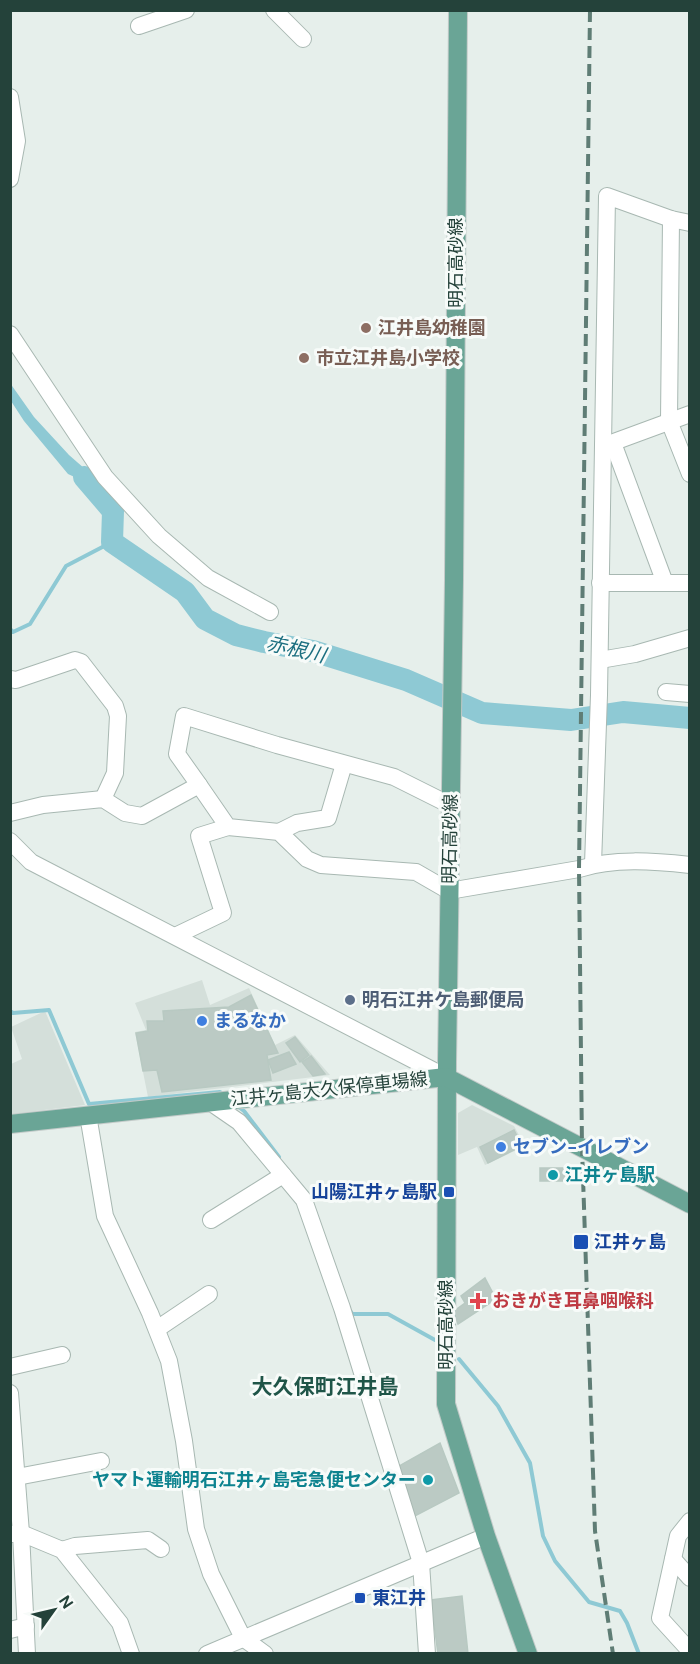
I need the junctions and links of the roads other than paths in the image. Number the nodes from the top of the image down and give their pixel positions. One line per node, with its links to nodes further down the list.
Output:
1 (186, 10): 4 (street)
2 (274, 10): 5 (street)
3 (458, 10): 27 (main road, 明石高砂線)
4 (139, 26)
5 (303, 39)
6 (10, 98): 7 (street)
7 (12, 170)
8 (671, 219): 9 (street); 12 (street); 13 (street)
9 (690, 223)
10 (10, 334): 18 (street)
11 (690, 414): 12 (street)
12 (669, 421): 13 (street); 14 (street)
13 (607, 445): 15 (street); 17 (street)
14 (690, 474)
15 (665, 583): 16 (street); 17 (street)
16 (690, 583)
17 (600, 584): 20 (street)
18 (270, 612)
19 (690, 638): 20 (street)
20 (600, 660): 32 (street)
21 (10, 679): 26 (street)
22 (666, 692): 23 (street)
23 (690, 694)
24 (344, 764): 25 (street); 27 (street); 30 (street)
25 (199, 785): 26 (street); 29 (street)
26 (103, 799): 28 (street)
27 (450, 805): 34 (main road, 明石高砂線)
28 (10, 813)
29 (228, 827): 30 (street); 35 (street)
30 (279, 832): 34 (street)
31 (10, 841): 35 (street)
32 (593, 864): 33 (street); 34 (street)
33 (690, 865)
34 (449, 891): 36 (main road, 明石高砂線)
35 (175, 936): 36 (street)
36 (446, 1077): 37 (main road, 江井ヶ島大久保停車場線); 41 (main road, 江井ヶ島大久保停車場線); 52 (main road, 明石高砂線)
37 (210, 1102): 38 (main road, 江井ヶ島大久保停車場線); 40 (street)
38 (88, 1115): 39 (main road, 江井ヶ島大久保停車場線); 44 (street)
39 (10, 1124)
40 (284, 1175): 42 (street); 56 (street)
41 (690, 1204)
42 (211, 1220)
43 (209, 1294): 44 (street)
44 (157, 1329): 59 (street)
45 (62, 1355): 46 (street)
46 (10, 1367)
47 (10, 1393): 49 (street)
48 (101, 1461): 49 (street)
49 (17, 1478): 51 (street)
50 (690, 1521): 55 (street)
51 (16, 1533): 54 (street); 58 (street)
52 (486, 1536): 56 (street); 66 (main road, 明石高砂線)
53 (161, 1549): 54 (street)
54 (62, 1550): 62 (street)
55 (673, 1559): 57 (street); 60 (street)
56 (422, 1563): 59 (street); 65 (street)
57 (690, 1578)
58 (18, 1628): 61 (street)
59 (243, 1638): 63 (street); 64 (street)
60 (690, 1651)
61 (27, 1653)
62 (131, 1653)
63 (207, 1653)
64 (265, 1653)
65 (427, 1653)
66 (528, 1653)

